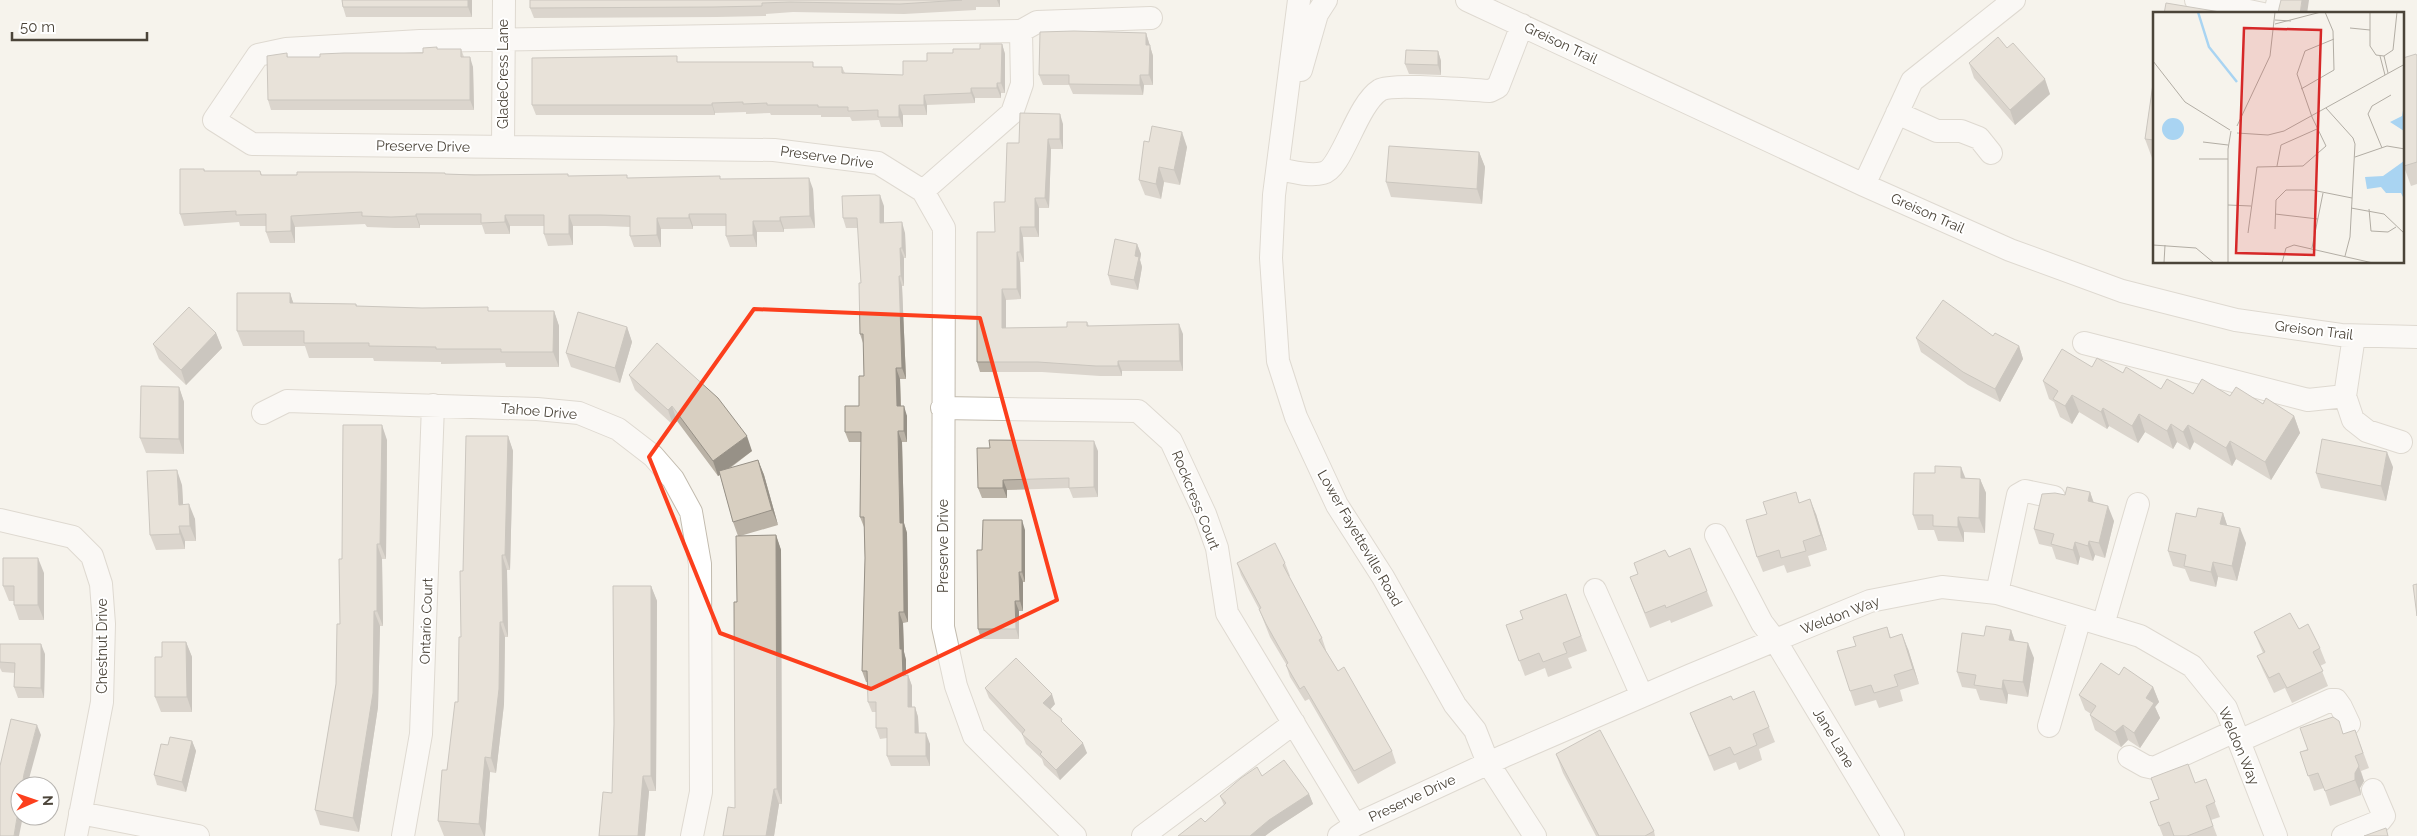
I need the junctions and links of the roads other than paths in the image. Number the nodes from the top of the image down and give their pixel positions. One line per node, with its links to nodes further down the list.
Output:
1 (504, 0): 11 (street, GladeCress Lane)
2 (1299, 0): 13 (street, Lower Fayetteville Road)
3 (1326, 0): 13 (street, Lower Fayetteville Road)
4 (1467, 0): 9 (street, Greison Trail)
5 (2014, 0): 12 (street)
6 (2196, 0): 7 (street)
7 (2253, 12)
8 (1151, 18): 10 (street)
9 (1522, 25): 16 (street); 17 (street, Greison Trail)
10 (1021, 31): 11 (street); 18 (street)
11 (504, 41): 14 (street, GladeCress Lane); 14 (street, Preserve Drive)
12 (1897, 112): 15 (street); 17 (street)
13 (1284, 121): 16 (street, Lower Fayetteville Road)
14 (503, 147): 18 (street, Preserve Drive)
15 (1991, 154)
16 (1278, 169): 42 (street, Lower Fayetteville Road)
17 (1864, 185): 19 (street, Greison Trail)
18 (923, 191): 24 (street, Preserve Drive)
19 (2354, 336): 20 (street, Greison Trail); 22 (street)
20 (2417, 337)
21 (2084, 343): 22 (street)
22 (2345, 396): 26 (street)
23 (434, 405): 25 (street, Tahoe Drive); 48 (street, Ontario Court); 49 (street, Tahoe Drive)
24 (942, 408): 37 (street, Rockcress Court); 50 (street, Preserve Drive)
25 (263, 413)
26 (2401, 442)
27 (2054, 497): 32 (street)
28 (2138, 504): 34 (street)
29 (0, 520): 44 (street, Chestnut Drive)
30 (1716, 535): 35 (street, Jane Lane)
31 (1595, 590): 36 (street)
32 (1997, 592): 33 (street, Weldon Way); 35 (street, Weldon Way)
33 (2080, 618): 34 (street, Weldon Way); 39 (street)
34 (2103, 624): 40 (street, Weldon Way)
35 (1775, 640): 36 (street, Weldon Way); 53 (street, Jane Lane)
36 (1642, 696): 42 (street, Weldon Way)
37 (1294, 723): 45 (street, Rockcress Court); 51 (street)
38 (2349, 724): 40 (street)
39 (2049, 726)
40 (2237, 736): 41 (street); 54 (street, Weldon Way)
41 (2129, 757)
42 (1488, 763): 45 (street, Preserve Drive); 52 (street, Lower Fayetteville Road)
43 (2373, 790): 55 (street)
44 (80, 813): 46 (street, Chestnut Drive); 47 (street)
45 (1347, 830)
46 (76, 836)
47 (198, 836)
48 (403, 836)
49 (692, 836)
50 (1075, 836)
51 (1143, 836)
52 (1535, 836)
53 (1893, 836)
54 (2276, 836)
55 (2343, 836)

